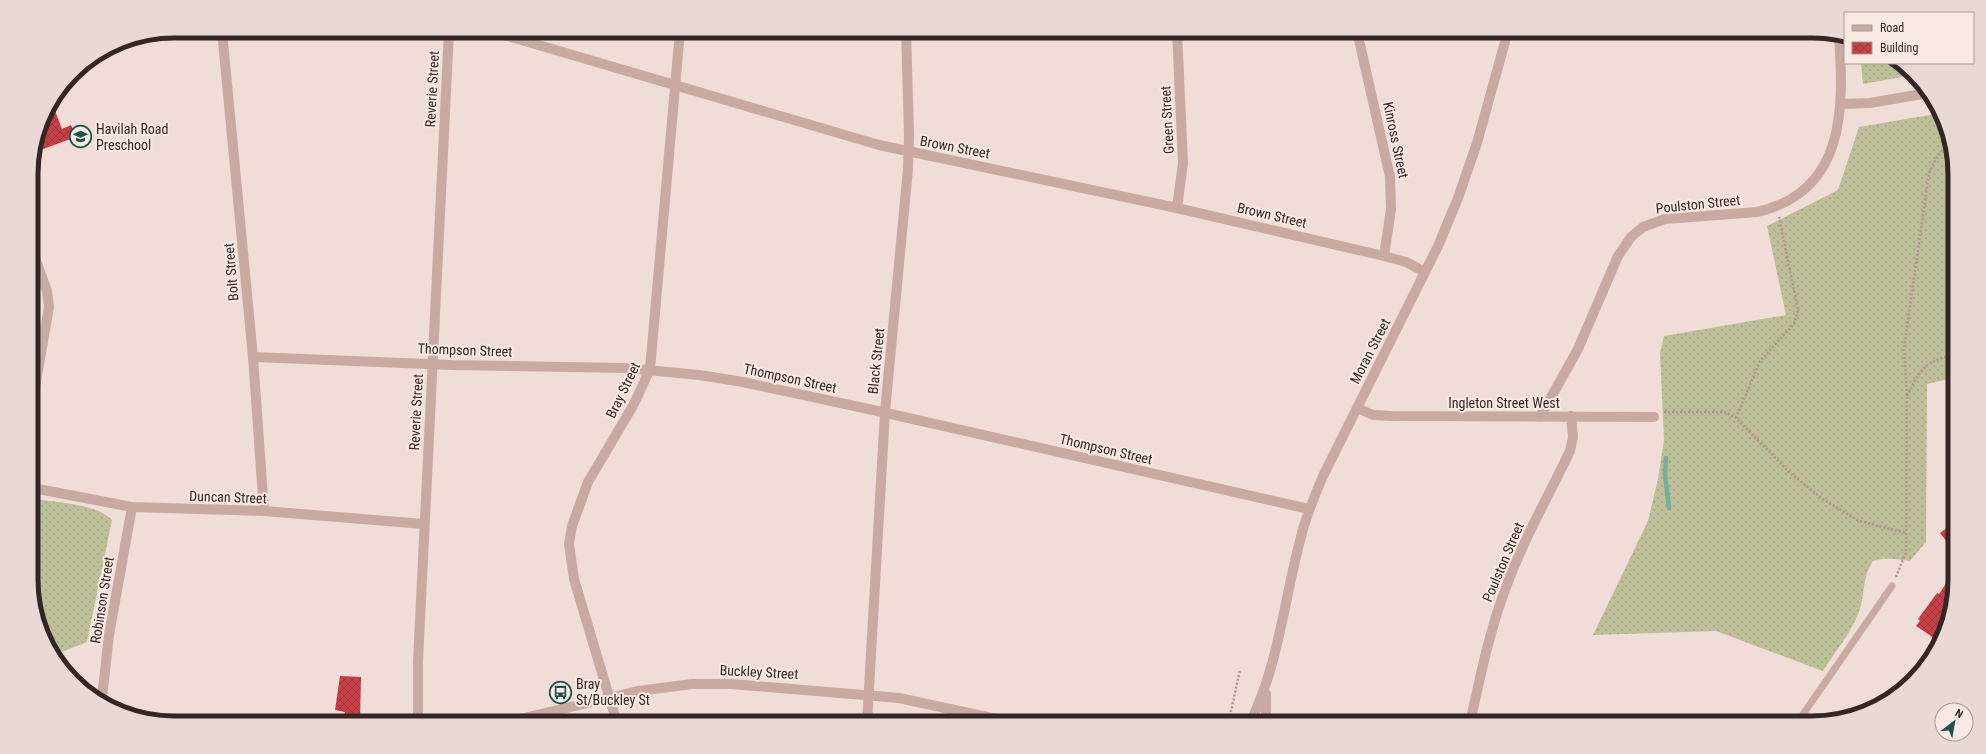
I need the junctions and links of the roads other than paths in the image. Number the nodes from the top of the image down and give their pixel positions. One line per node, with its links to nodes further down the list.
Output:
1 (223, 38): 18 (street, Bolt Street)
2 (449, 38): 19 (street, Reverie Street)
3 (515, 38): 10 (street, Brown Street)
4 (679, 38): 10 (street, Bray Street)
5 (906, 38): 13 (street, Black Street)
6 (1177, 38): 14 (street, Green Street)
7 (1359, 38): 15 (street, Kinross Street)
8 (1506, 38): 17 (street, Moran Street)
9 (1839, 41): 12 (street, Poulston Street)
10 (675, 86): 13 (street, Brown Street); 21 (street, Bray Street)
11 (1923, 95): 12 (street)
12 (1842, 104): 25 (street, Poulston Street)
13 (908, 152): 14 (street, Brown Street); 23 (street, Black Street)
14 (1177, 208): 15 (street, Brown Street)
15 (1384, 256): 17 (street, Brown Street)
16 (38, 266): 20 (street)
17 (1425, 272): 22 (street, Moran Street)
18 (253, 357): 19 (street, Thompson Street); 30 (street, Bolt Street)
19 (432, 364): 21 (street, Thompson Street); 31 (street, Reverie Street)
20 (38, 370)
21 (650, 370): 23 (street, Thompson Street); 36 (street, Bray Street)
22 (1357, 408): 25 (street, Ingleton Street West); 29 (street, Moran Street)
23 (885, 412): 29 (street, Thompson Street); 34 (street, Black Street)
24 (1571, 416): 25 (street, Ingleton Street West); 26 (street, Ingleton Street West); 44 (street, Poulston Street)
25 (1540, 417)
26 (1654, 417)
27 (38, 489): 28 (street, Duncan Street)
28 (132, 507): 30 (street, Duncan Street); 35 (street, Robinson Street)
29 (1309, 509): 33 (street, Moran Street)
30 (264, 511): 31 (street, Duncan Street)
31 (424, 524): 37 (street, Reverie Street)
32 (1892, 586): 45 (lane)
33 (1266, 686): 42 (street, Moran Street); 43 (street, Moran Street)
34 (869, 694): 36 (street, Buckley Street); 40 (street, Black Street); 41 (street, Buckley Street)
35 (102, 695)
36 (610, 697): 38 (street, Buckley Street); 39 (street, Bray Street)
37 (418, 716)
38 (532, 716)
39 (615, 716)
40 (867, 716)
41 (983, 716)
42 (1253, 716)
43 (1266, 716)
44 (1472, 716)
45 (1802, 716)

